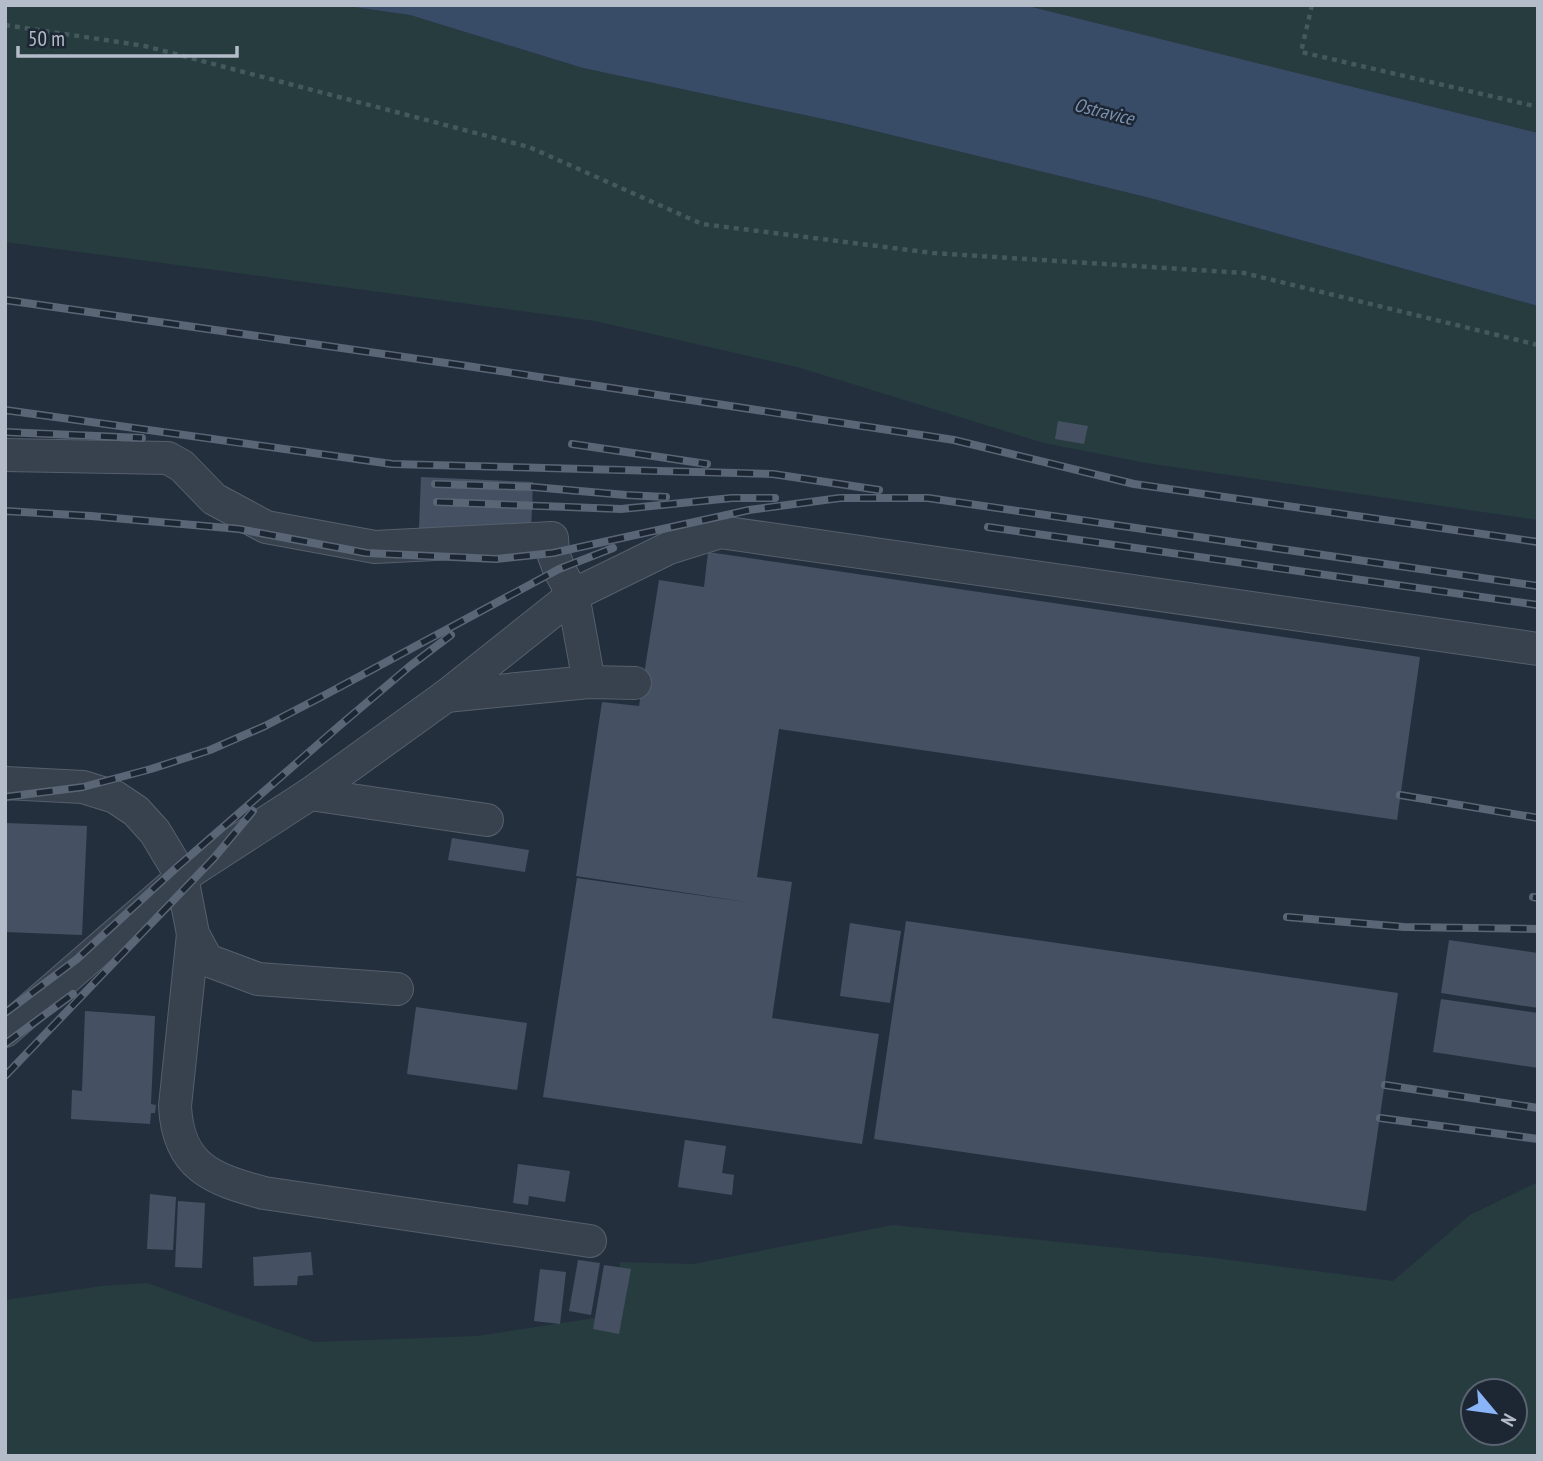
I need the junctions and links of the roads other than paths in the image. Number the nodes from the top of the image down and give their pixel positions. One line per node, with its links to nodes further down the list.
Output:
1 (5, 455): 2 (lane)
2 (573, 595): 3 (lane); 4 (lane); 6 (lane)
3 (1538, 649)
4 (589, 682): 5 (lane); 6 (lane)
5 (635, 683)
6 (446, 696): 8 (lane)
7 (5, 783): 10 (lane)
8 (310, 794): 9 (lane); 10 (lane)
9 (487, 820)
10 (182, 877): 11 (lane); 13 (lane)
11 (193, 934): 12 (lane); 14 (lane)
12 (397, 989)
13 (5, 1031)
14 (590, 1241)

